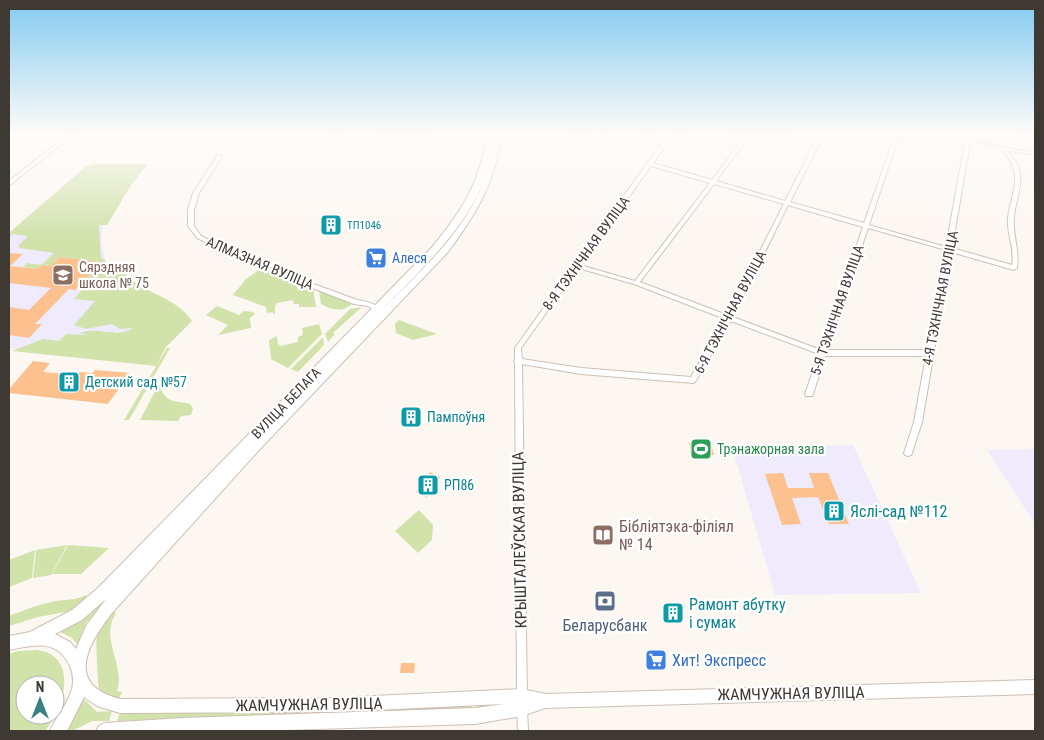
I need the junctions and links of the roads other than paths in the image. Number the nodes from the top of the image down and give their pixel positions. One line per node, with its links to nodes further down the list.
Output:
1 (28, 169): 12 (street)
2 (212, 169): 19 (street, АЛМАЗНАЯ ВУЛІЦА)
3 (484, 169): 19 (street, ВУЛІЦА БЕЛАГА)
4 (489, 169): 29 (street, ВУЛІЦА БЕЛАГА)
5 (647, 169): 17 (street, 8-Я ТЭХНІЧНАЯ ВУЛІЦА)
6 (665, 169): 13 (street, 5-Я ТЭХНІЧНАЯ ВУЛІЦА)
7 (725, 169): 13 (street)
8 (804, 169): 14 (street, 6-Я ТЭХНІЧНАЯ ВУЛІЦА)
9 (886, 169): 15 (street, 5-Я ТЭХНІЧНАЯ ВУЛІЦА)
10 (963, 169): 16 (street, 4-Я ТЭХНІЧНАЯ ВУЛІЦА)
11 (1017, 169): 16 (street, 5-Я ТЭХНІЧНАЯ ВУЛІЦА)
12 (9, 183)
13 (714, 184): 14 (street, 5-Я ТЭХНІЧНАЯ ВУЛІЦА); 18 (street)
14 (786, 204): 15 (street, 5-Я ТЭХНІЧНАЯ ВУЛІЦА); 20 (street, 6-Я ТЭХНІЧНАЯ ВУЛІЦА)
15 (865, 226): 16 (street, 5-Я ТЭХНІЧНАЯ ВУЛІЦА); 22 (street, 5-Я ТЭХНІЧНАЯ ВУЛІЦА)
16 (948, 250): 23 (street, 4-Я ТЭХНІЧНАЯ ВУЛІЦА)
17 (576, 266): 18 (street); 21 (street, 8-Я ТЭХНІЧНАЯ ВУЛІЦА)
18 (636, 283): 20 (street)
19 (378, 309): 27 (street, ВУЛІЦА БЕЛАГА)
20 (729, 318): 22 (street); 24 (street, 6-Я ТЭХНІЧНАЯ ВУЛІЦА)
21 (518, 348): 24 (street, КРЫШТАЛЕЎСКАЯ ВУЛІЦА)
22 (822, 353): 23 (street); 25 (street, 5-Я ТЭХНІЧНАЯ ВУЛІЦА)
23 (930, 353): 26 (street, 4-Я ТЭХНІЧНАЯ ВУЛІЦА)
24 (517, 361): 32 (street, КРЫШТАЛЕЎСКАЯ ВУЛІЦА)
25 (809, 394)
26 (908, 453)
27 (34, 638): 28 (street); 29 (street)
28 (9, 643)
29 (78, 667): 30 (street)
30 (81, 682): 32 (street, ЖАМЧУЖНАЯ ВУЛІЦА); 33 (street)
31 (1035, 686): 32 (street, ЖАМЧУЖНАЯ ВУЛІЦА)
32 (522, 702): 34 (street, ЖАМЧУЖНАЯ ВУЛІЦА); 35 (street, КРЫШТАЛЕЎСКАЯ ВУЛІЦА)
33 (58, 731)
34 (104, 731)
35 (523, 731)

